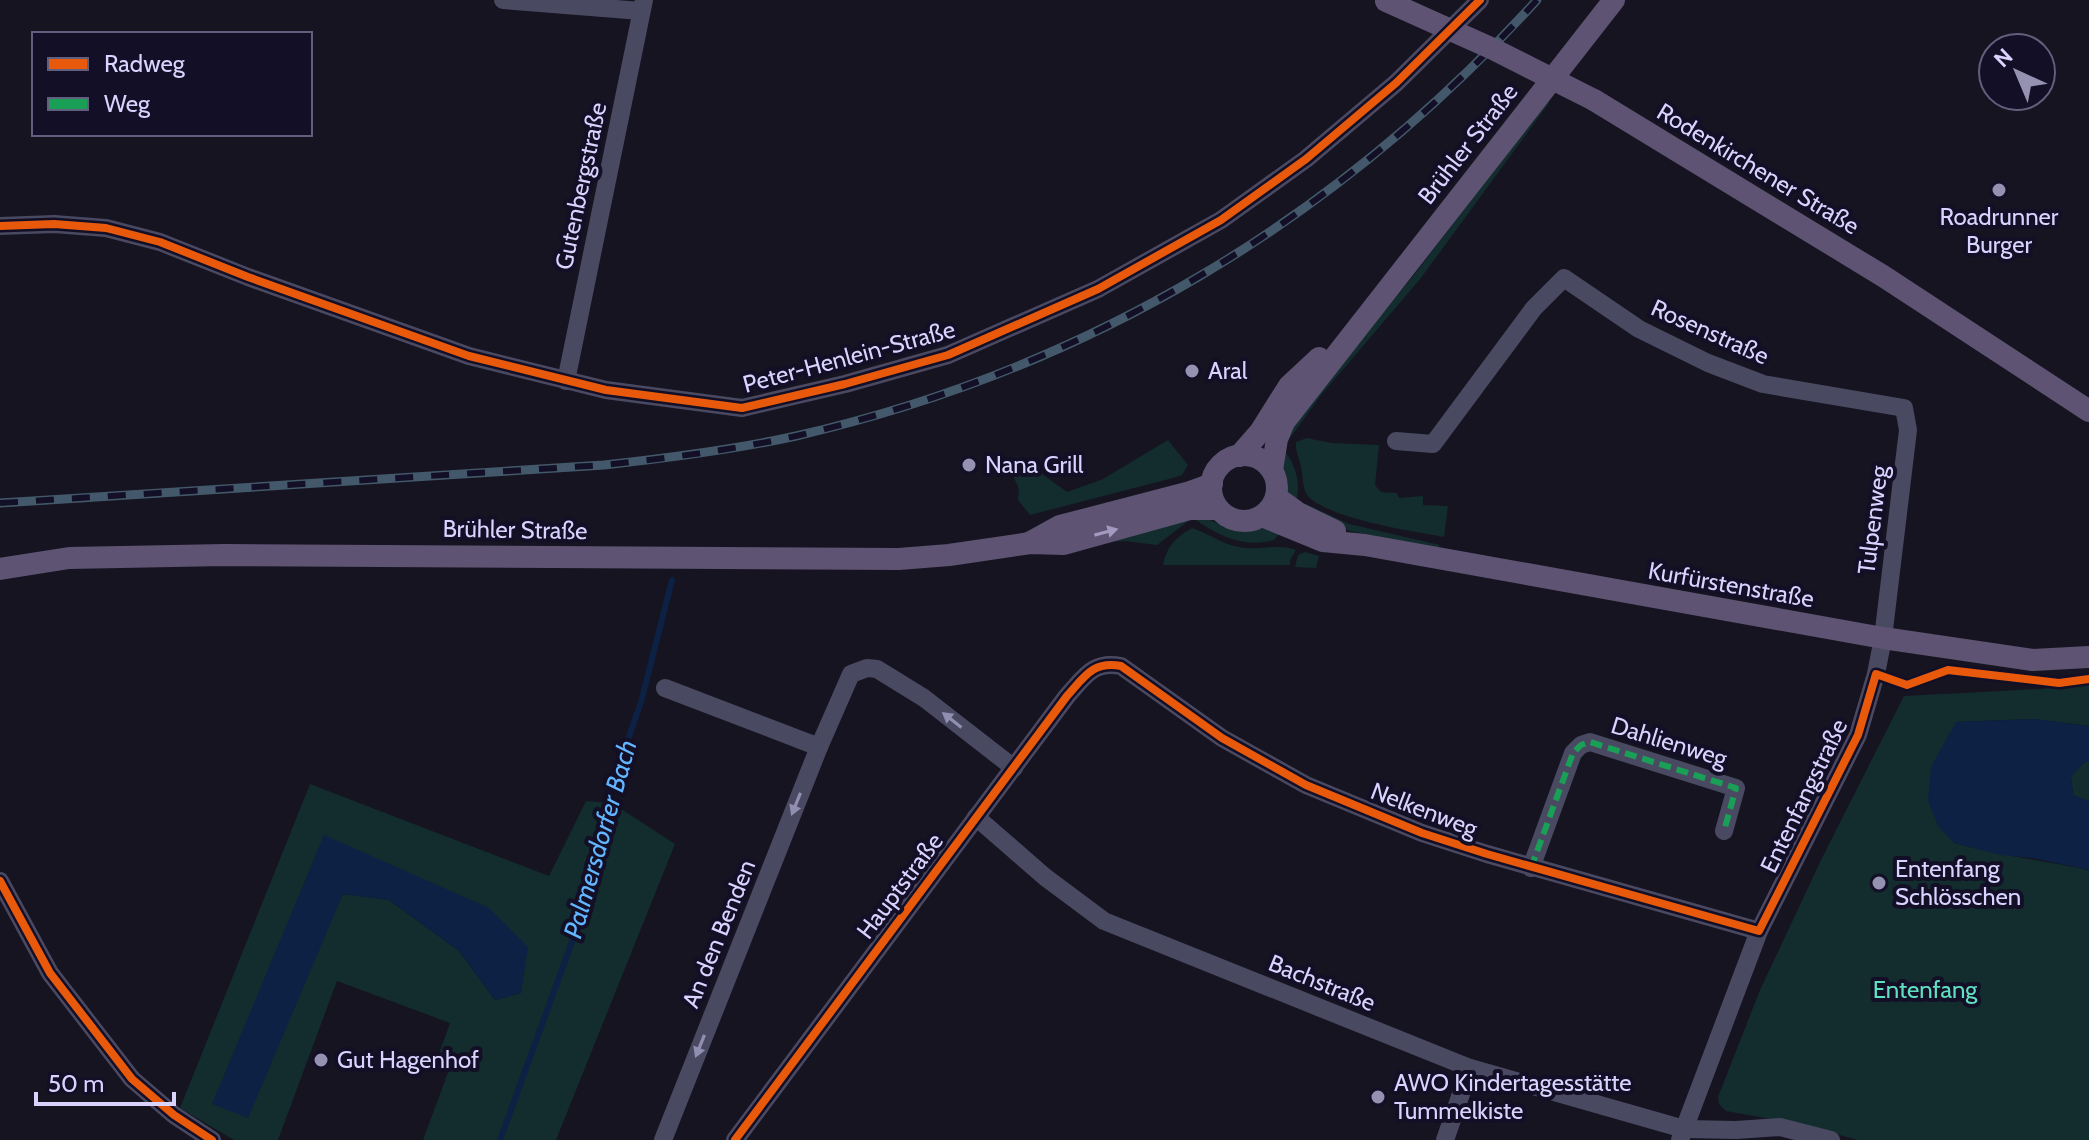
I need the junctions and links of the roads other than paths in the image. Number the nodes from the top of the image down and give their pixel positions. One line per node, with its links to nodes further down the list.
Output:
1 (503, 0): 5 (street)
2 (1480, 0): 8 (street, Peter-Henlein-Straße)
3 (1614, 0): 7 (main road, Brühler Straße)
4 (1385, 1): 10 (main road, Rodenkirchener Straße, bridge)
5 (642, 5): 8 (street, Gutenbergstraße)
6 (0, 226): 8 (street, Peter-Henlein-Straße)
7 (1362, 319): 12 (main road, Brühler Straße); 13 (main road, Brühler Straße)
8 (566, 381)
9 (1904, 408): 11 (street, Rosenstraße); 21 (street, Tulpenweg)
10 (2089, 411)
11 (1396, 441)
12 (1239, 456): 13 (main road); 14 (main road)
13 (1272, 470): 15 (main road)
14 (1212, 484): 16 (main road); 18 (main road, Brühler Straße)
15 (1276, 497): 17 (main road); 19 (main road, Kurfürstenstraße)
16 (1218, 509): 17 (main road); 18 (main road, Brühler Straße, one-way to 16)
17 (1262, 516): 19 (main road, Kurfürstenstraße)
18 (1030, 543): 20 (main road, Brühler Straße)
19 (1365, 545): 21 (main road, Kurfürstenstraße)
20 (0, 569)
21 (1883, 638): 22 (main road, Kurfürstenstraße); 31 (street, Entenfangstraße)
22 (2089, 657)
23 (1104, 663): 26 (street, Hauptstraße); 29 (street, Nelkenweg)
24 (665, 688): 25 (street)
25 (819, 747): 26 (street, An den Benden, one-way to 25); 35 (street, An den Benden, one-way to 35)
26 (1014, 768): 27 (street, Hauptstraße)
27 (976, 817): 32 (street, Bachstraße); 36 (street, Hauptstraße)
28 (1724, 831): 29 (street, Dahlienweg)
29 (1531, 868): 31 (street, Nelkenweg)
30 (0, 881): 34 (street)
31 (1759, 931): 33 (street, Entenfangstraße)
32 (1470, 1068): 33 (street, Bachstraße); 37 (street)
33 (1682, 1134): 38 (street, Bachstraße)
34 (212, 1140)
35 (663, 1140)
36 (735, 1140)
37 (1445, 1140)
38 (1831, 1140)

